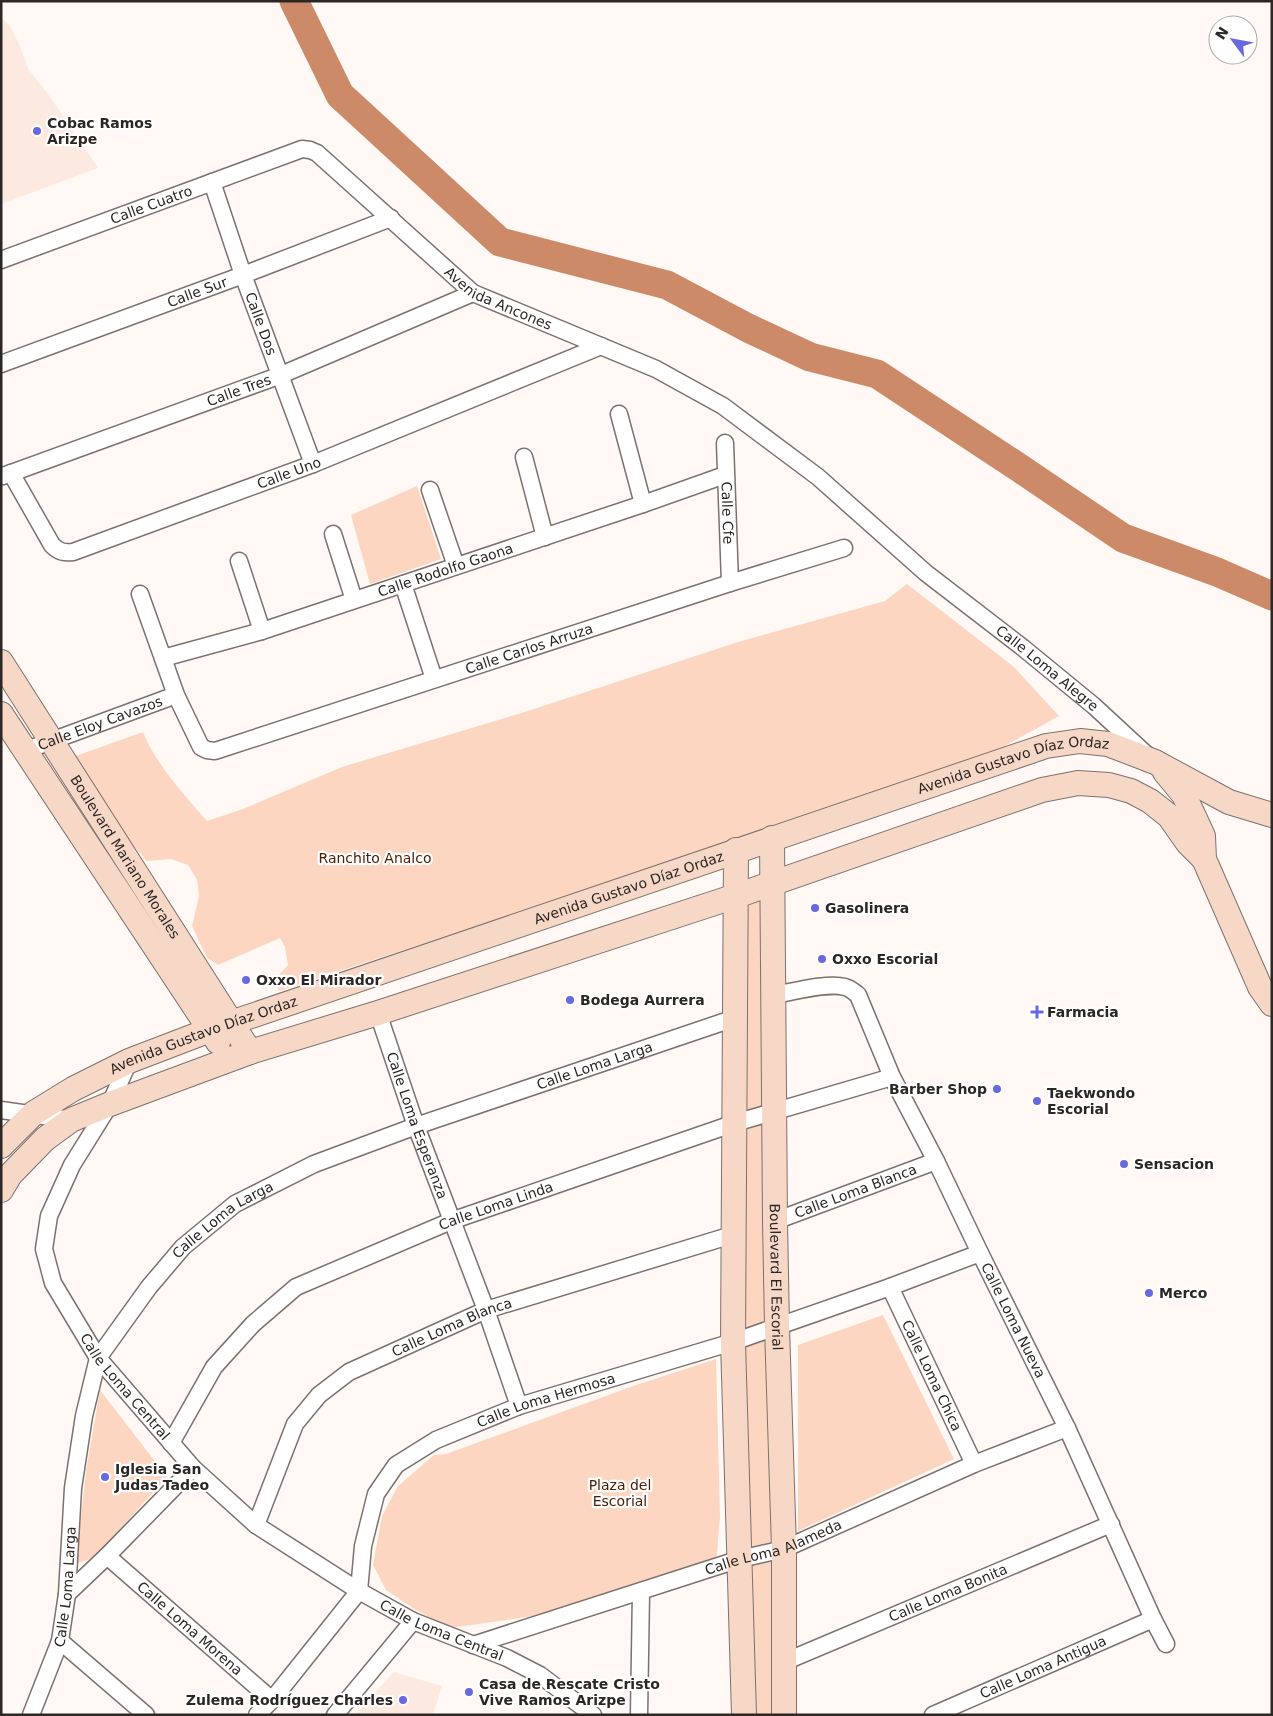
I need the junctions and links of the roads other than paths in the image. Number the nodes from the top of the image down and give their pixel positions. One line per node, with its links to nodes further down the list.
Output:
1 (302, 149): 2 (street, Calle Cuatro); 3 (street, Avenida Ancones)
2 (212, 182): 4 (street, Calle Cuatro); 5 (street, Calle Dos)
3 (391, 218): 5 (street, Calle Sur); 6 (street, Avenida Ancones)
4 (1, 260)
5 (244, 275): 8 (street, Calle Sur); 9 (street, Calle Dos)
6 (473, 293): 7 (street, Avenida Ancones); 9 (street, Calle Tres)
7 (600, 346): 10 (street, Avenida Ancones); 14 (street, Calle Uno)
8 (1, 364)
9 (281, 374): 14 (street, Calle Dos); 15 (street, Calle Tres)
10 (723, 406): 36 (street, Calle Loma Alegre)
11 (619, 414): 18 (street)
12 (725, 443): 16 (street, Calle Cfe)
13 (524, 457): 20 (street)
14 (313, 464): 15 (street, Calle Uno)
15 (6, 474)
16 (725, 475): 18 (street, Calle Rodolfo Gaona); 24 (street, Calle Cfe)
17 (430, 490): 23 (street)
18 (643, 504): 20 (street, Calle Rodolfo Gaona)
19 (333, 534): 27 (street)
20 (545, 537): 23 (street, Calle Rodolfo Gaona)
21 (844, 548): 24 (street, Calle Carlos Arruza)
22 (239, 561): 28 (street)
23 (456, 566): 25 (street, Calle Rodolfo Gaona)
24 (730, 583): 31 (street, Calle Carlos Arruza)
25 (402, 584): 27 (street, Calle Rodolfo Gaona); 31 (street)
26 (140, 594): 29 (street)
27 (354, 600): 28 (street, Calle Rodolfo Gaona)
28 (262, 631): 29 (street, Calle Rodolfo Gaona)
29 (163, 658): 32 (street)
30 (1, 662): 34 (street, Boulevard Mariano Morales)
31 (434, 679): 32 (street, Calle Carlos Arruza)
32 (176, 695): 34 (street, Calle Eloy Cavazos)
33 (1, 714): 35 (street, Boulevard Mariano Morales)
34 (50, 740): 35 (street, Calle Eloy Cavazos); 47 (street, Boulevard Mariano Morales)
35 (24, 751): 47 (street, Boulevard Mariano Morales)
36 (1155, 762): 37 (street, Avenida Gustavo Díaz Ordaz); 38 (street, Avenida Gustavo Díaz Ordaz); 40 (street, Calle Loma Alegre)
37 (1272, 815)
38 (772, 838): 39 (street, Avenida Gustavo Díaz Ordaz); 41 (street, Boulevard El Escorial)
39 (736, 850): 42 (street); 47 (street, Avenida Gustavo Díaz Ordaz)
40 (1204, 860): 41 (street, Avenida Gustavo Díaz Ordaz); 44 (street, Calle Loma Alegre)
41 (774, 884): 42 (street, Avenida Gustavo Díaz Ordaz); 43 (street, Boulevard El Escorial)
42 (736, 896): 45 (street, Avenida Gustavo Díaz Ordaz); 46 (street)
43 (774, 995): 50 (street, Calle Loma Nueva); 53 (street, Boulevard El Escorial)
44 (1272, 1004)
45 (378, 1013): 48 (street, Avenida Gustavo Díaz Ordaz); 57 (street, Calle Loma Esperanza)
46 (735, 1018): 56 (street); 57 (street, Calle Loma Larga)
47 (221, 1026): 48 (street, Boulevard Mariano Morales); 49 (street, Avenida Gustavo Díaz Ordaz)
48 (239, 1056): 51 (street, Avenida Gustavo Díaz Ordaz)
49 (129, 1061): 51 (street, Calle Loma Central); 54 (street, Avenida Gustavo Díaz Ordaz)
50 (892, 1077): 53 (street, Calle Loma Linda); 59 (street, Calle Loma Nueva)
51 (110, 1104): 55 (street, Avenida Gustavo Díaz Ordaz); 69 (street, Calle Loma Central)
52 (1, 1110): 54 (street)
53 (775, 1112): 56 (street, Calle Loma Linda); 62 (street, Boulevard El Escorial)
54 (34, 1113): 55 (street); 58 (street, Avenida Gustavo Díaz Ordaz)
55 (71, 1120): 60 (street, Avenida Gustavo Díaz Ordaz)
56 (735, 1122): 61 (street, Calle Loma Linda); 63 (street)
57 (416, 1126): 61 (street, Calle Loma Esperanza); 69 (street, Calle Loma Larga)
58 (1, 1146)
59 (936, 1161): 62 (street, Calle Loma Blanca); 64 (street, Calle Loma Nueva)
60 (1, 1190)
61 (451, 1221): 66 (street, Calle Loma Esperanza); 72 (street, Calle Loma Linda)
62 (775, 1221): 67 (street, Boulevard El Escorial)
63 (732, 1235): 66 (street, Calle Loma Blanca); 68 (street)
64 (980, 1253): 65 (street, Calle Loma Hermosa); 71 (street, Calle Loma Nueva)
65 (890, 1287): 67 (street, Calle Loma Hermosa); 73 (street, Calle Loma Chica)
66 (486, 1310): 70 (street, Calle Loma Esperanza); 76 (street, Calle Loma Blanca)
67 (777, 1326): 68 (street, Calle Loma Hermosa); 77 (street, Boulevard El Escorial)
68 (732, 1342): 70 (street, Calle Loma Hermosa); 79 (street)
69 (98, 1358): 72 (street, Calle Loma Central); 82 (street, Calle Loma Larga)
70 (519, 1406): 80 (street, Calle Loma Hermosa)
71 (1067, 1428): 73 (street, Calle Loma Alameda); 75 (street, Calle Loma Nueva)
72 (171, 1444): 74 (street, Calle Loma Central)
73 (974, 1464): 77 (street, Calle Loma Alameda)
74 (193, 1468): 76 (street, Calle Loma Central); 78 (street)
75 (1111, 1524): 83 (street, Calle Loma Nueva); 88 (street, Calle Loma Bonita)
76 (256, 1525): 80 (street, Calle Loma Central)
77 (784, 1549): 79 (street, Calle Loma Alameda); 88 (street, Boulevard El Escorial)
78 (107, 1556): 82 (street); 89 (street, Calle Loma Morena)
79 (740, 1559): 81 (street, Calle Loma Alameda); 96 (street)
80 (360, 1591): 84 (street, Calle Loma Central); 89 (street)
81 (641, 1592): 87 (street, Calle Loma Alameda); 95 (street)
82 (67, 1594): 85 (street, Calle Loma Larga)
83 (1153, 1620): 86 (street, Calle Loma Nueva); 98 (street, Calle Loma Antigua)
84 (413, 1621): 87 (street, Calle Loma Central); 93 (street)
85 (60, 1641): 90 (street, Calle Loma Larga); 91 (street)
86 (1166, 1644)
87 (473, 1645): 94 (street, Calle Loma Central)
88 (784, 1662): 97 (street, Boulevard El Escorial)
89 (272, 1700): 92 (street)
90 (31, 1715)
91 (146, 1715)
92 (257, 1715)
93 (335, 1715)
94 (593, 1715)
95 (639, 1715)
96 (744, 1715)
97 (784, 1715)
98 (933, 1715)

